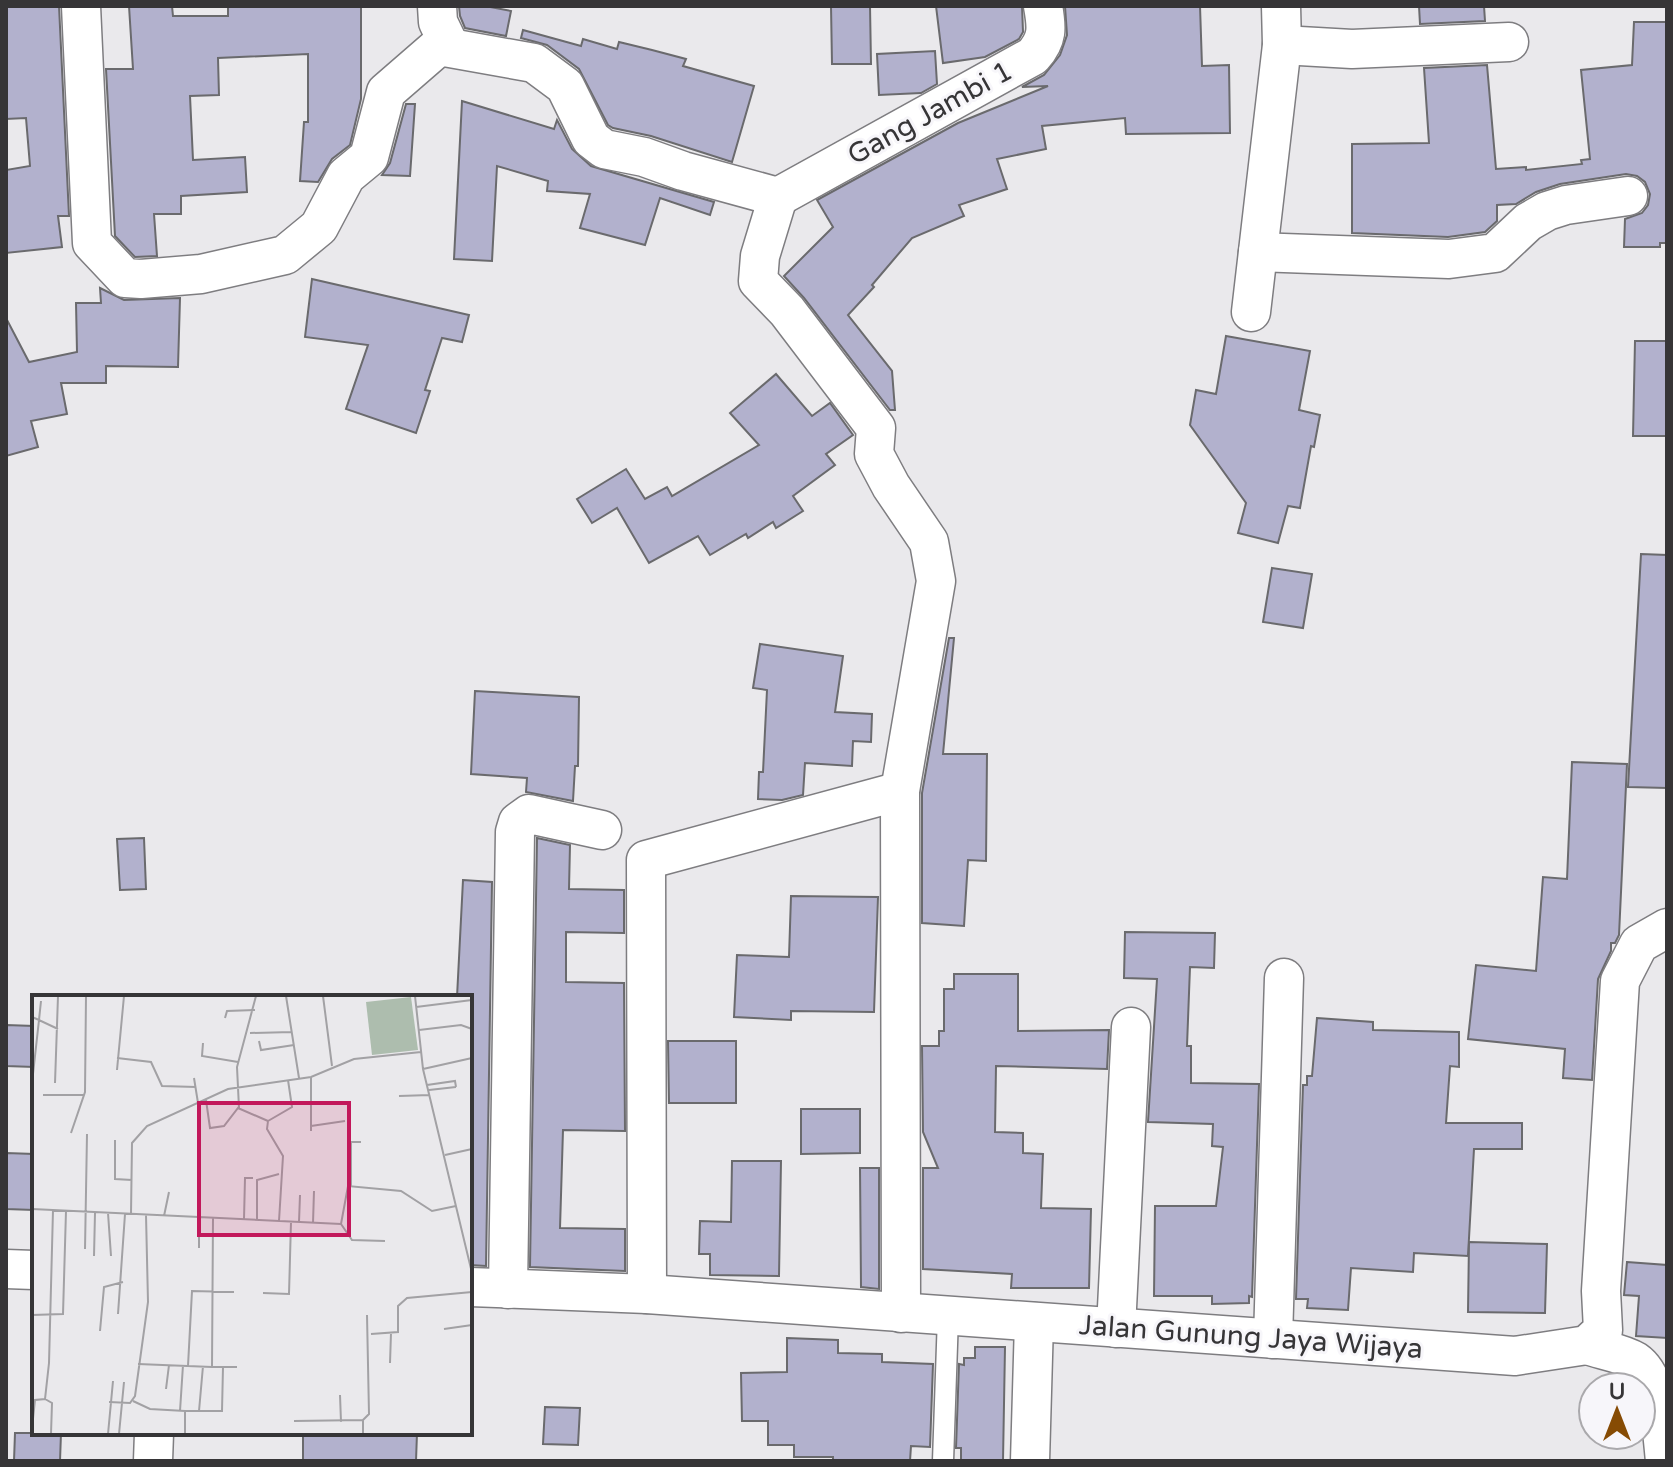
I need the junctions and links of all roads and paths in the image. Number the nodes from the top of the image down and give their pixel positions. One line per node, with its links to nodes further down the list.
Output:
1 (81, 6): 7 (street)
2 (437, 6): 7 (street)
3 (1043, 6): 9 (street, Gang Jambi 1)
4 (1281, 6): 6 (street)
5 (1509, 42): 6 (street)
6 (1282, 45): 10 (street)
7 (450, 47): 9 (street)
8 (1628, 196): 10 (street)
9 (778, 197): 12 (street)
10 (1258, 252): 11 (street)
11 (1251, 312)
12 (900, 791): 21 (street); 22 (street)
13 (602, 830): 20 (street)
14 (1667, 928): 27 (street)
15 (1284, 978): 26 (street)
16 (1131, 1027): 25 (street)
17 (6, 1269): 18 (street)
18 (32, 1270)
19 (472, 1287): 20 (street, Jalan Gunung Jaya Wijaya)
20 (508, 1289): 21 (street, Jalan Gunung Jaya Wijaya)
21 (647, 1294): 22 (street, Jalan Gunung Jaya Wijaya)
22 (901, 1313): 23 (street, Jalan Gunung Jaya Wijaya)
23 (948, 1316): 24 (street, Jalan Gunung Jaya Wijaya); 30 (lane)
24 (1034, 1322): 25 (street, Jalan Gunung Jaya Wijaya); 31 (street)
25 (1116, 1328): 26 (street, Jalan Gunung Jaya Wijaya)
26 (1273, 1339): 27 (street, Jalan Gunung Jaya Wijaya)
27 (1587, 1345): 32 (street)
28 (154, 1435): 29 (street)
29 (153, 1461)
30 (943, 1461)
31 (1030, 1461)
32 (1665, 1461)

